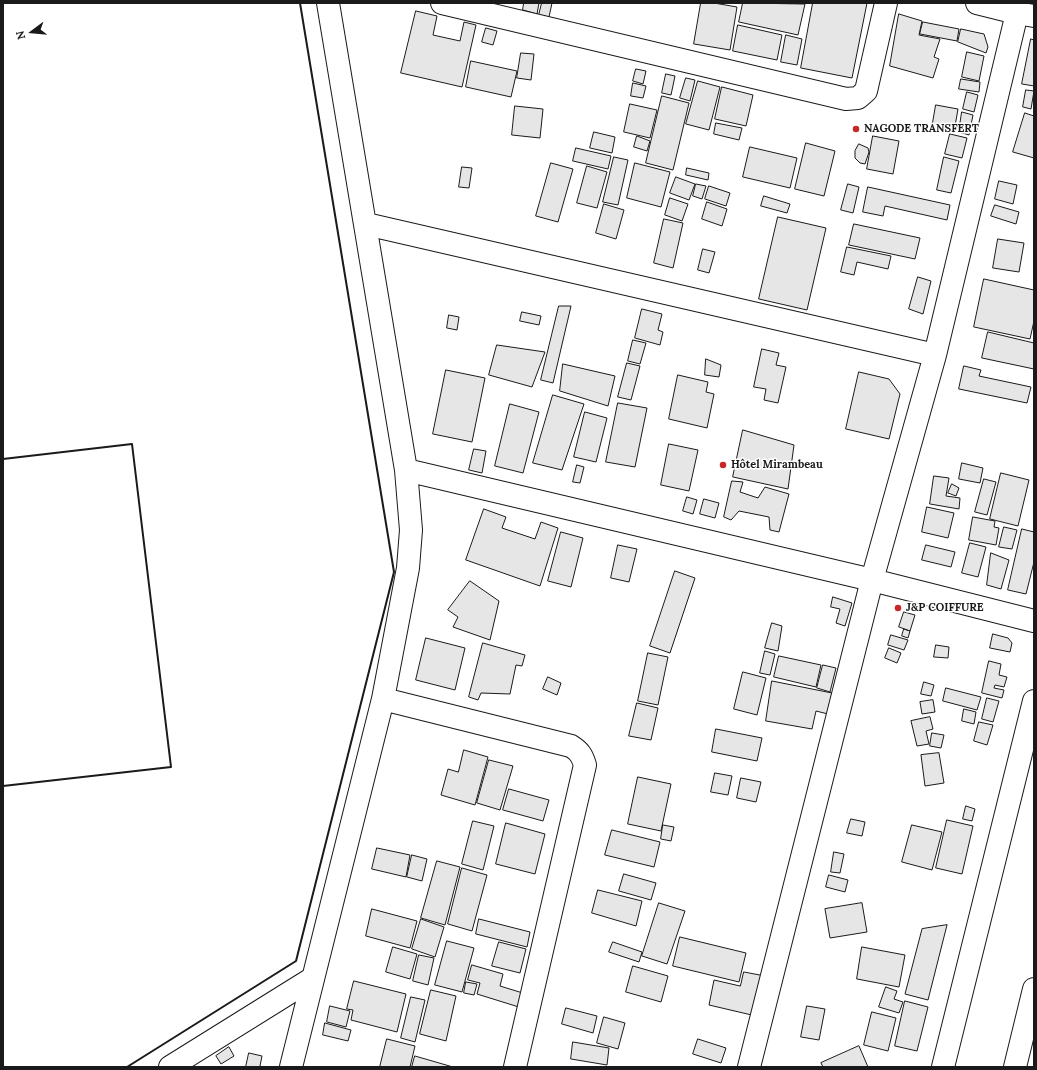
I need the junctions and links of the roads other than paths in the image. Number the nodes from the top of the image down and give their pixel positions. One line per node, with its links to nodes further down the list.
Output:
1 (328, 3): 6 (street)
2 (442, 3): 3 (street)
3 (886, 3)
4 (977, 3): 5 (street)
5 (1023, 11): 7 (street)
6 (366, 224): 7 (street); 8 (street)
7 (935, 354): 9 (street)
8 (406, 470): 9 (street); 11 (street)
9 (872, 580): 10 (street); 18 (street)
10 (1034, 621)
11 (383, 699): 13 (street); 17 (street)
12 (1034, 701): 19 (street)
13 (313, 978): 15 (street); 16 (street)
14 (1034, 989): 20 (street)
15 (170, 1067)
16 (291, 1067)
17 (515, 1067)
18 (749, 1067)
19 (943, 1067)
20 (1015, 1067)

